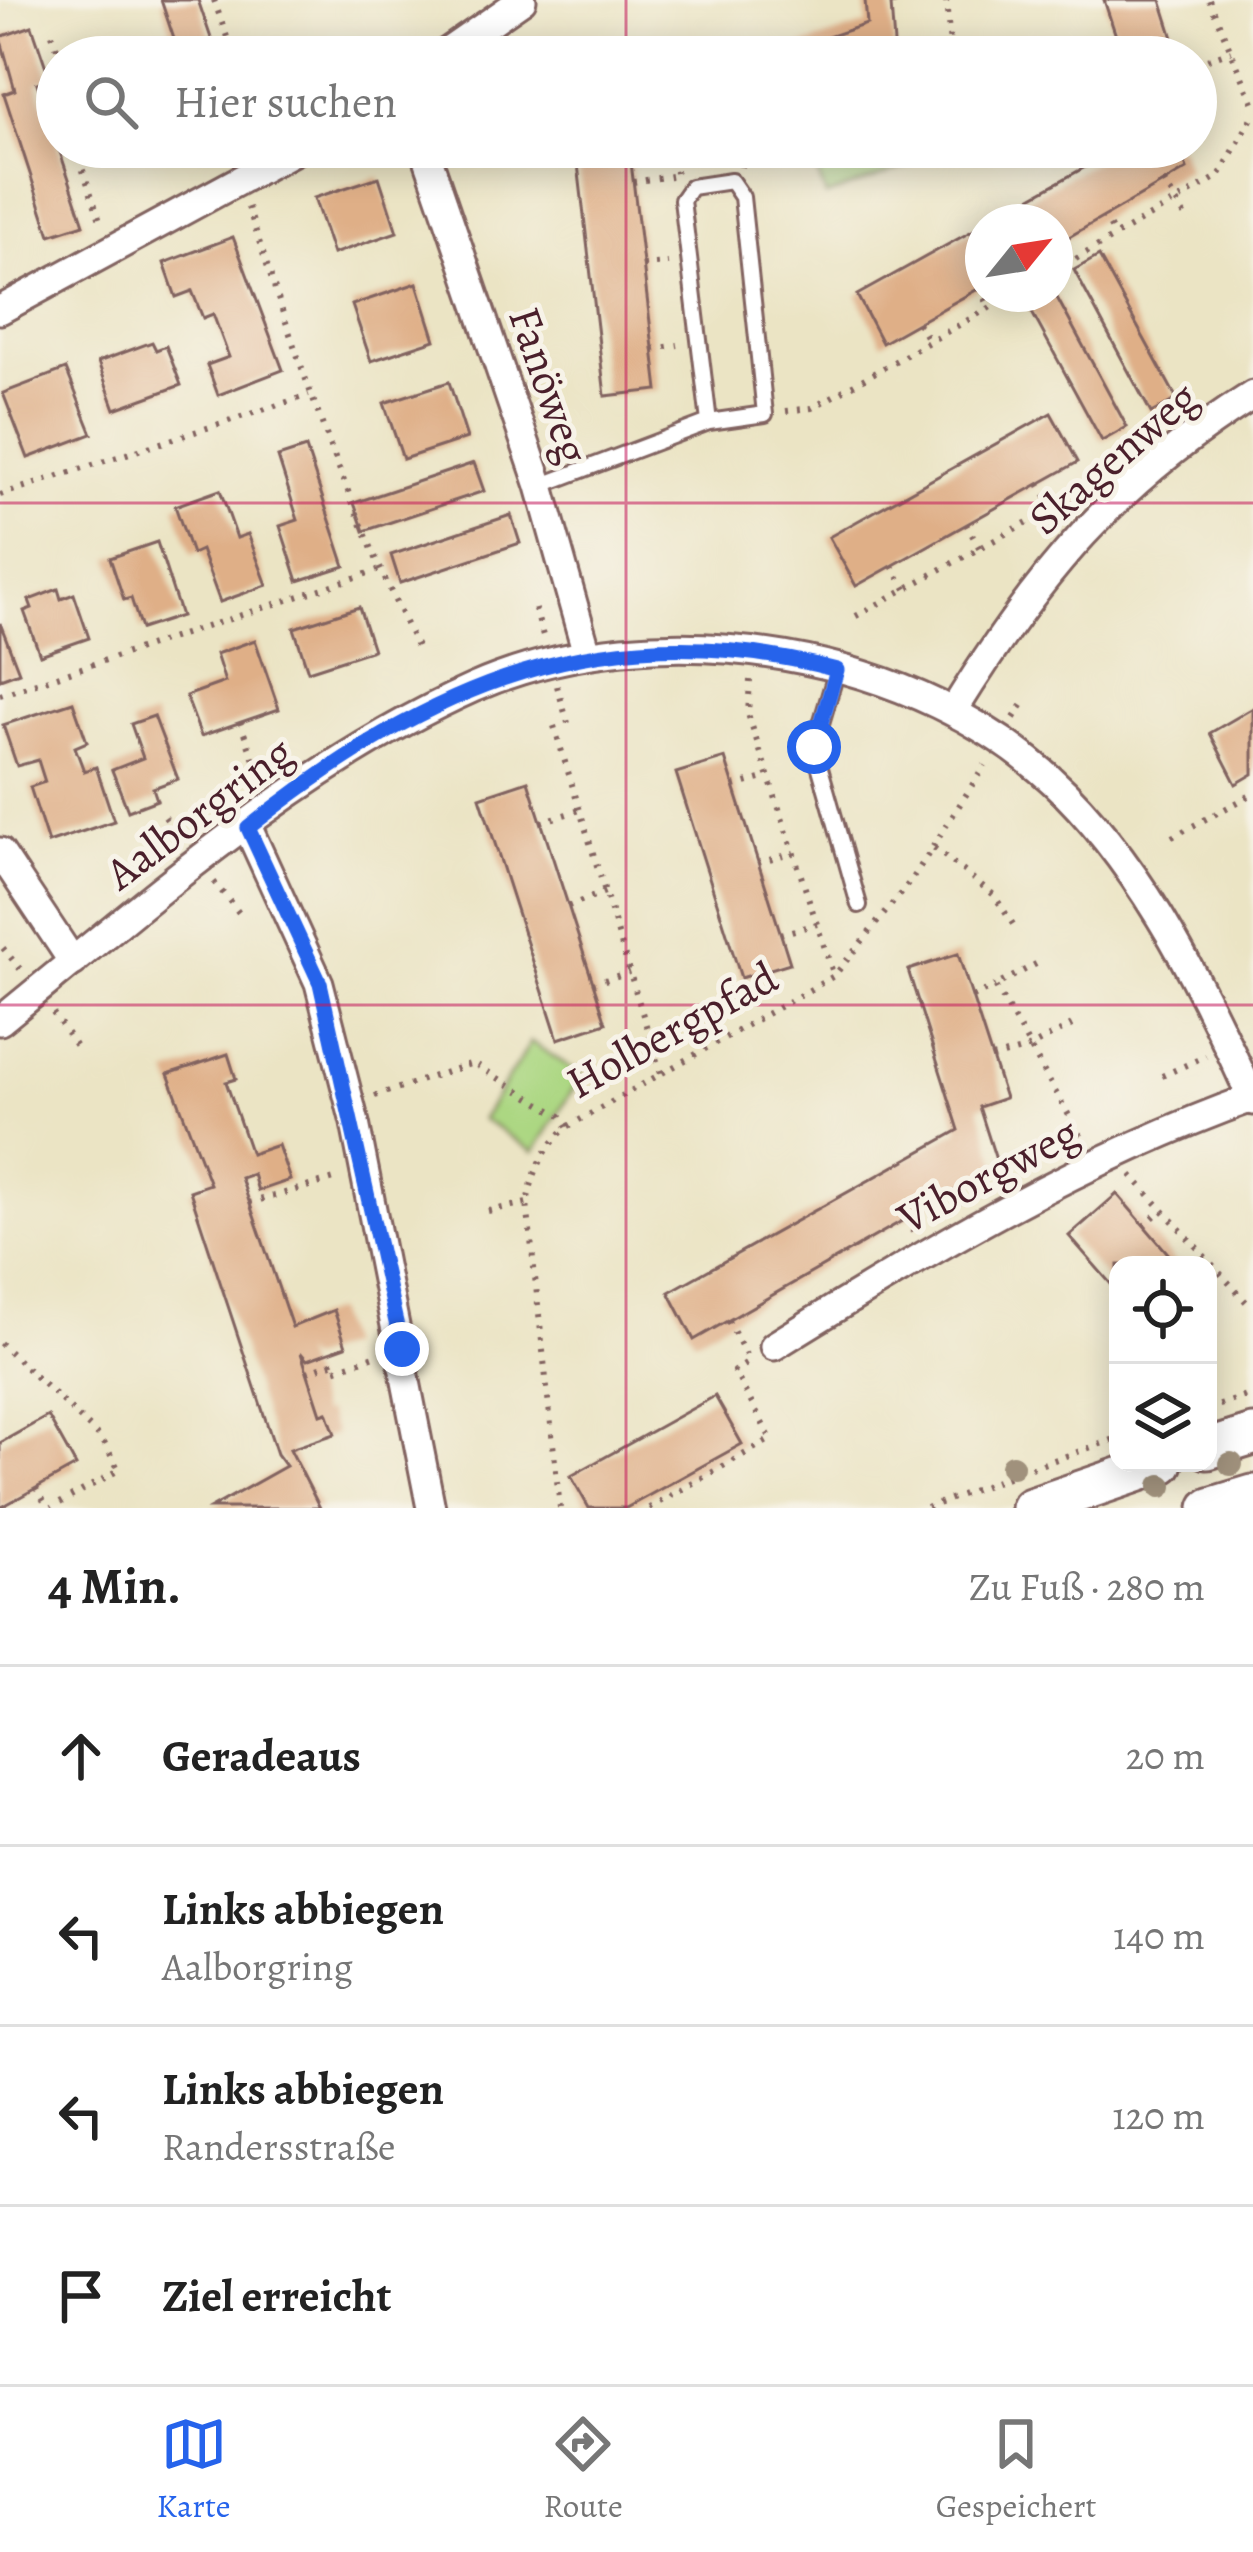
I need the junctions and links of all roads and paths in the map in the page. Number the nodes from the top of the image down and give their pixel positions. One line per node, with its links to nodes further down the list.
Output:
1 (214, 0): 5 (path)
2 (523, 0): 6 (street)
3 (946, 0): 7 (path)
4 (1209, 0): 8 (path)
5 (226, 36)
6 (471, 36)
7 (949, 36)
8 (1231, 52): 9 (path); 10 (path)
9 (1217, 56)
10 (1253, 102)
11 (1253, 116): 19 (path)
12 (82, 168): 23 (path)
13 (265, 168): 18 (street)
14 (431, 168): 34 (street, Fanöweg)
15 (676, 175): 16 (path)
16 (633, 182)
17 (1165, 182): 19 (path)
18 (240, 183): 23 (street); 29 (path)
19 (1176, 201): 21 (path); 22 (path)
20 (1104, 216): 22 (path)
21 (1189, 223)
22 (1115, 236): 24 (path)
23 (110, 249): 25 (street)
24 (1073, 260)
25 (0, 310)
26 (983, 312): 28 (path)
27 (918, 323): 28 (path)
28 (930, 343): 31 (path)
29 (309, 395): 35 (path); 41 (path)
30 (1253, 395): 38 (street, Skagenweg)
31 (765, 414): 32 (lane); 32 (lane)
32 (709, 422): 34 (lane)
33 (1039, 484): 36 (path)
34 (540, 486): 46 (street, Fanöweg)
35 (0, 495)
36 (1053, 508): 38 (path); 39 (path)
37 (966, 524): 39 (path)
38 (1088, 526): 49 (street, Skagenweg)
39 (980, 549): 42 (path)
40 (892, 566): 42 (path)
41 (379, 570): 44 (path); 48 (path)
42 (906, 589): 43 (path)
43 (856, 616)
44 (419, 651)
45 (752, 652): 46 (street, Aalborgring); 47 (street, Aalborgring); 53 (path)
46 (587, 653): 59 (street, Aalborgring)
47 (837, 670): 49 (street, Aalborgring); 66 (lane)
48 (0, 695)
49 (955, 710): 83 (street, Aalborgring)
50 (240, 722): 52 (path)
51 (554, 726): 57 (path)
52 (257, 769)
53 (769, 777): 54 (path); 63 (path)
54 (734, 786)
55 (1253, 794): 60 (path)
56 (965, 797): 61 (path, Holbergpfad)
57 (580, 810): 58 (path); 65 (path)
58 (542, 822)
59 (248, 828): 71 (street, Aalborgring); 84 (street)
60 (1172, 836)
61 (933, 848): 69 (path); 74 (path, Holbergpfad)
62 (0, 852): 71 (street)
63 (794, 854): 64 (path); 68 (path)
64 (758, 863)
65 (605, 892): 67 (path); 73 (path)
66 (859, 905)
67 (568, 906)
68 (818, 924): 70 (path); 74 (path)
69 (1016, 928)
70 (780, 934)
71 (73, 962): 78 (street, Aalborgring)
72 (1036, 964): 76 (path)
73 (629, 972): 75 (path); 82 (path)
74 (834, 976): 82 (path, Holbergpfad)
75 (593, 984)
76 (994, 986): 77 (path); 80 (path)
77 (972, 997)
78 (0, 1021)
79 (1072, 1025): 80 (path)
80 (1028, 1048): 81 (path); 86 (path)
81 (992, 1058)
82 (661, 1074): 85 (path, Holbergpfad)
83 (1252, 1100): 86 (street, Viborgweg)
84 (350, 1104): 85 (path); 87 (street)
85 (568, 1127): 89 (path, Holbergpfad)
86 (1108, 1158): 91 (path); 98 (street, Viborgweg)
87 (365, 1172): 88 (path); 99 (street)
88 (249, 1203)
89 (527, 1203): 90 (path); 113 (path, Holbergpfad)
90 (488, 1211)
91 (1160, 1211): 92 (path); 93 (path)
92 (1144, 1226)
93 (1198, 1256)
94 (1217, 1275): 95 (path)
95 (1249, 1305)
96 (728, 1321): 100 (path)
97 (0, 1343): 111 (path)
98 (774, 1346): 100 (path)
99 (402, 1349): 101 (path); 112 (street)
100 (750, 1362): 108 (path)
101 (307, 1372)
102 (1253, 1394): 103 (path)
103 (1217, 1406)
104 (1253, 1435): 105 (main road)
105 (1217, 1446)
106 (704, 1464): 108 (path)
107 (1137, 1472): 115 (main road)
108 (709, 1474): 114 (path)
109 (36, 1488): 111 (path)
110 (1253, 1496): 116 (main road)
111 (50, 1508)
112 (431, 1508)
113 (560, 1508)
114 (649, 1508)
115 (1031, 1508)
116 (1210, 1508)

